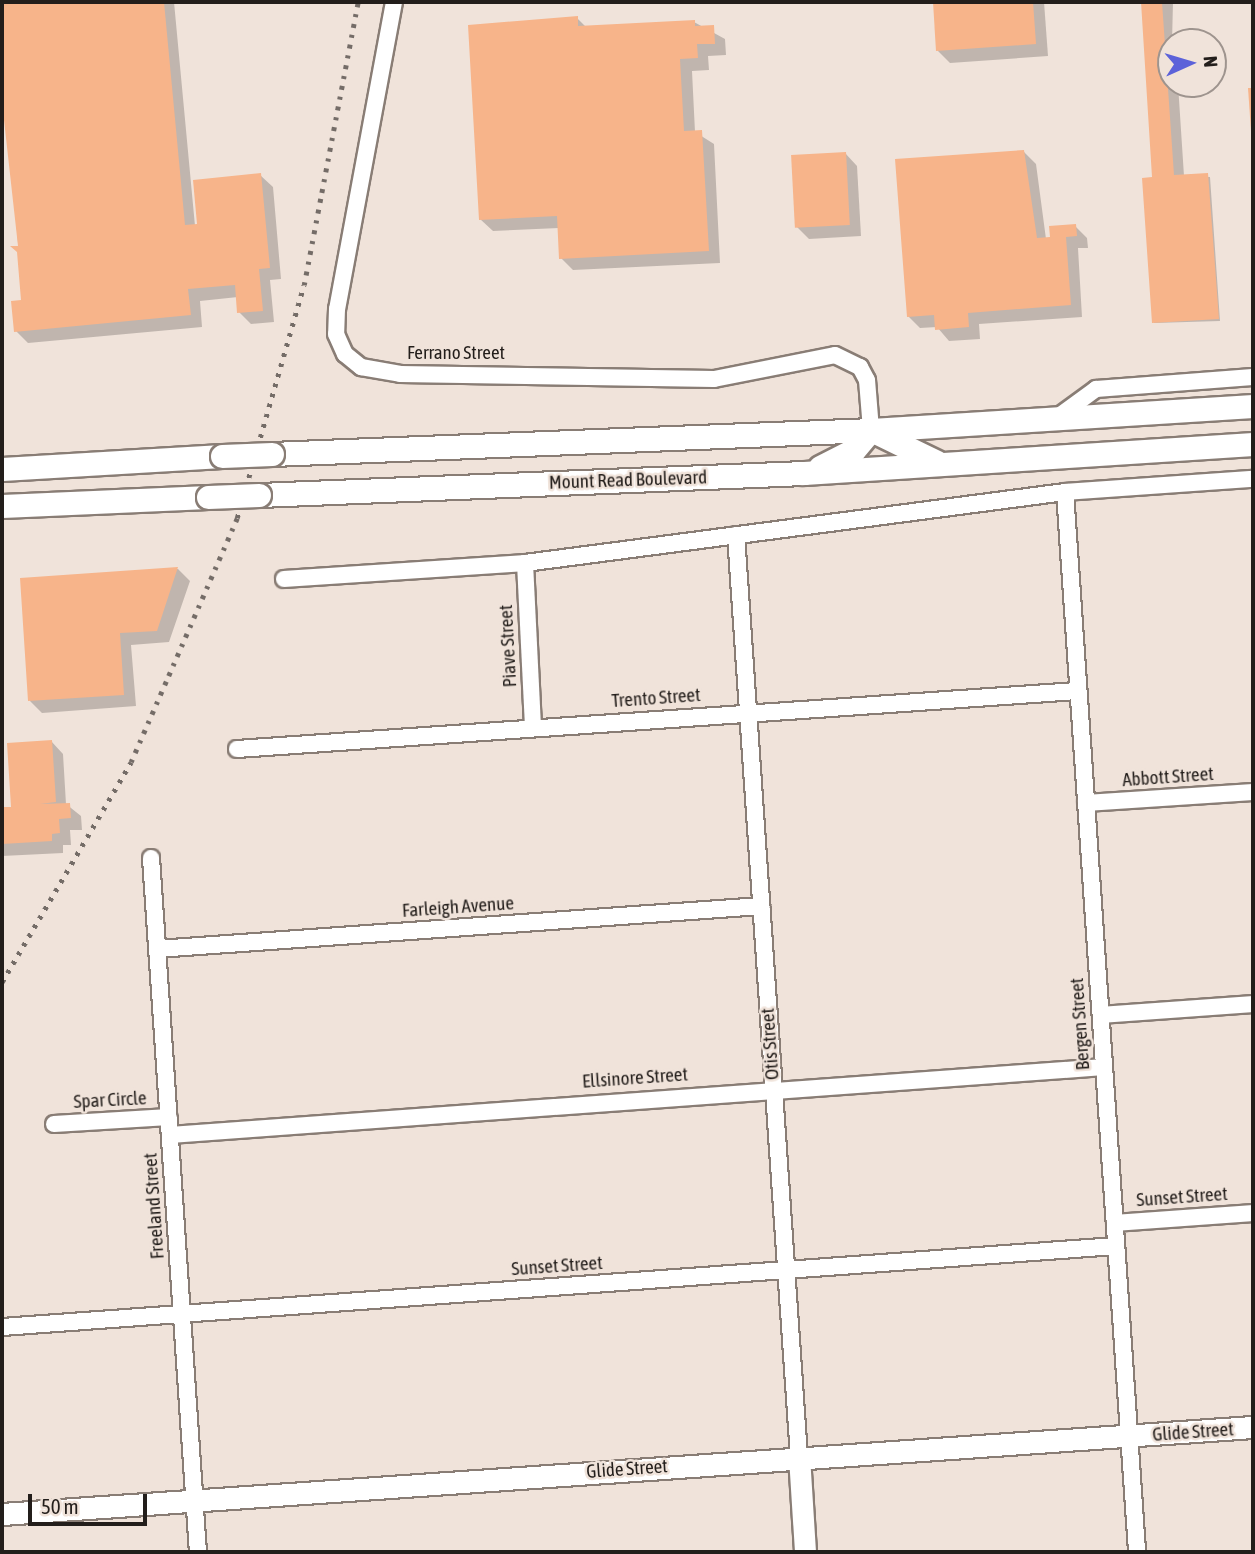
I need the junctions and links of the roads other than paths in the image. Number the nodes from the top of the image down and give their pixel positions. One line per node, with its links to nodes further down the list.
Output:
1 (394, 2): 5 (street, Ferrano Street)
2 (1253, 377): 4 (street)
3 (1253, 406): 4 (main road, Mount Read Boulevard)
4 (1053, 421): 5 (main road, Mount Read Boulevard)
5 (871, 430): 7 (main road); 8 (main road, Mount Read Boulevard, bridge); 9 (main road)
6 (1253, 444): 7 (main road, Mount Read Boulevard)
7 (942, 464): 9 (main road, Mount Read Boulevard)
8 (2, 469)
9 (804, 473): 12 (main road, Mount Read Boulevard, bridge)
10 (1253, 479): 11 (street)
11 (1065, 492): 13 (street); 16 (street, Bergen Street)
12 (2, 506)
13 (736, 536): 14 (street); 17 (street, Otis Street)
14 (525, 563): 15 (street); 18 (street, Piave Street)
15 (284, 579)
16 (1078, 691): 17 (street, Trento Street); 21 (street, Bergen Street)
17 (748, 713): 18 (street, Trento Street); 23 (street, Otis Street)
18 (533, 726): 19 (street, Trento Street)
19 (237, 749)
20 (1253, 792): 21 (street, Abbott Street)
21 (1086, 803): 26 (street, Bergen Street)
22 (151, 858): 24 (street, Freeland Street)
23 (761, 906): 24 (street, Farleigh Avenue); 28 (street, Otis Street)
24 (158, 949): 29 (street, Freeland Street)
25 (1253, 1004): 26 (street)
26 (1101, 1015): 27 (street, Bergen Street)
27 (1104, 1067): 28 (street, Ellsinore Street); 33 (street, Bergen Street)
28 (773, 1088): 31 (street, Ellsinore Street); 35 (street, Otis Street)
29 (169, 1117): 30 (street, Spar Circle); 31 (street, Freeland Street)
30 (54, 1124)
31 (170, 1135): 36 (street, Freeland Street)
32 (1253, 1213): 33 (street, Sunset Street)
33 (1115, 1223): 34 (street, Bergen Street)
34 (1116, 1246): 35 (street, Sunset Street); 39 (street, Bergen Street)
35 (786, 1270): 36 (street, Sunset Street); 40 (street, Otis Street)
36 (182, 1314): 37 (street, Sunset Street); 41 (street, Freeland Street)
37 (2, 1327)
38 (1253, 1427): 39 (street, Glide Street)
39 (1129, 1436): 40 (street, Glide Street); 45 (street, Bergen Street)
40 (799, 1456): 41 (street, Glide Street); 44 (street, Otis Street)
41 (195, 1500): 42 (street, Glide Street); 43 (street, Freeland Street)
42 (2, 1514)
43 (198, 1552)
44 (805, 1552)
45 (1137, 1552)

